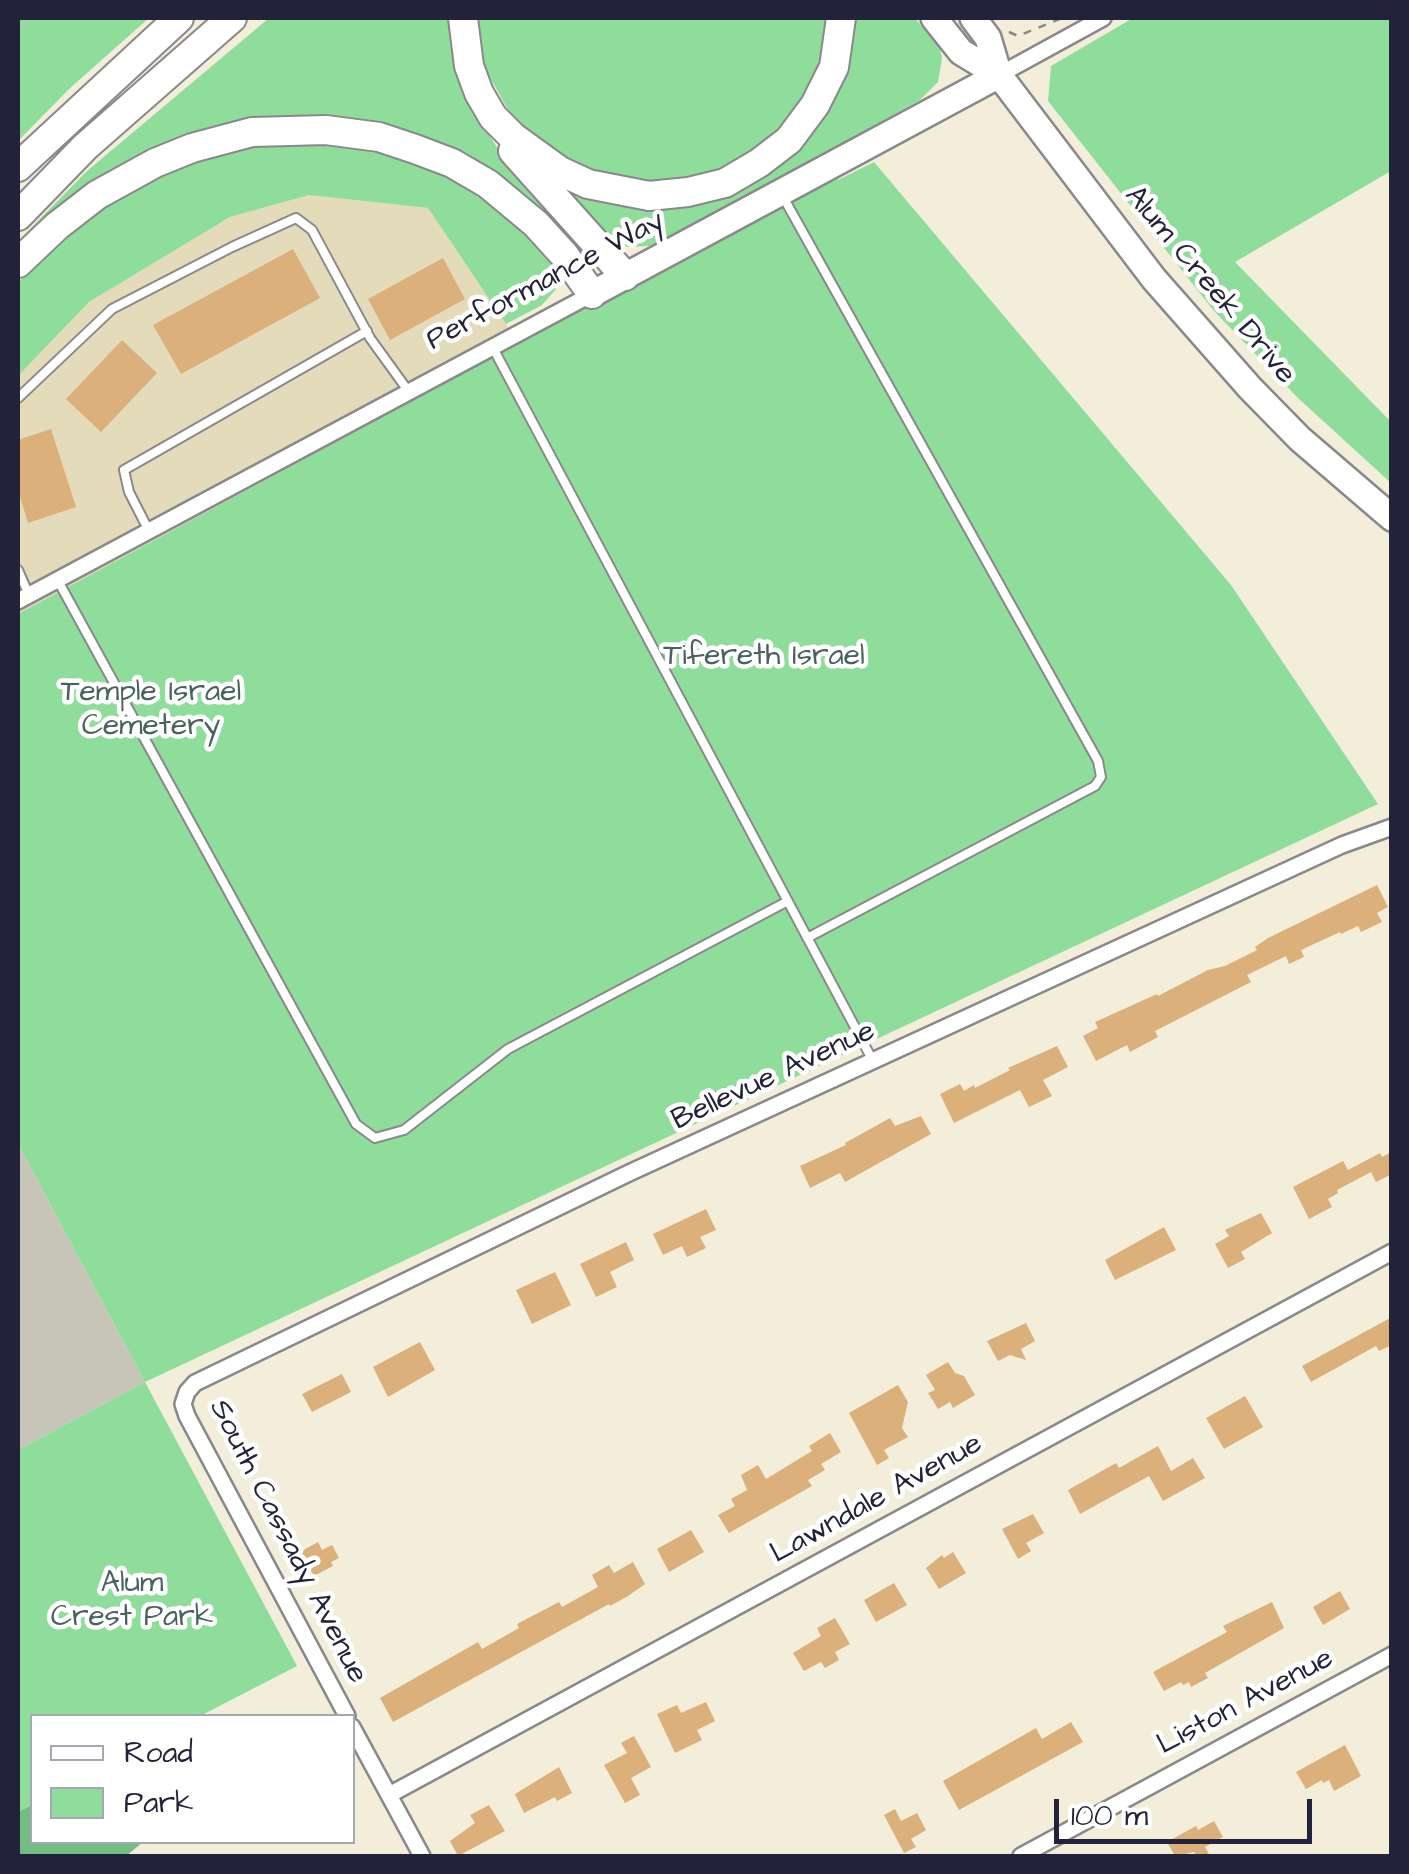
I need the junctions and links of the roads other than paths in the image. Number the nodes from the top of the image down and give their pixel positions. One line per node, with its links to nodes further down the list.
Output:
1 (179, 18): 10 (highway)
2 (232, 18): 12 (highway)
3 (463, 18): 9 (highway)
4 (841, 18): 9 (highway)
5 (934, 18): 8 (main road, Alum Creek Drive)
6 (972, 18): 8 (main road, Alum Creek Drive)
7 (1103, 18): 8 (street, Performance Way)
8 (999, 75): 11 (main road, Performance Way); 20 (main road, Alum Creek Drive)
9 (493, 116): 14 (highway)
10 (18, 167)
11 (782, 193): 14 (main road, Performance Way); 27 (lane)
12 (18, 216)
13 (18, 263): 15 (highway)
14 (625, 276): 15 (main road, Performance Way)
15 (592, 294): 17 (street, Performance Way)
16 (367, 331): 18 (lane); 19 (lane); 21 (lane)
17 (493, 348): 18 (street, Performance Way); 26 (lane)
18 (409, 392): 21 (street, Performance Way)
19 (18, 398)
20 (1392, 518)
21 (149, 531): 23 (street, Performance Way)
22 (18, 570): 24 (lane)
23 (57, 579): 24 (street, Performance Way); 26 (lane)
24 (23, 598)
25 (1392, 827): 28 (street, Bellevue Avenue)
26 (788, 901): 27 (lane)
27 (807, 938): 28 (lane)
28 (873, 1061): 30 (street, Bellevue Avenue)
29 (1392, 1252): 34 (street, Lawndale Avenue)
30 (187, 1392): 32 (street, South Cassady Avenue)
31 (1392, 1656): 36 (street, Liston Avenue)
32 (346, 1714)
33 (355, 1733): 34 (street, South Cassady Avenue)
34 (389, 1795): 35 (street, South Cassady Avenue)
35 (422, 1856)
36 (1021, 1856)

